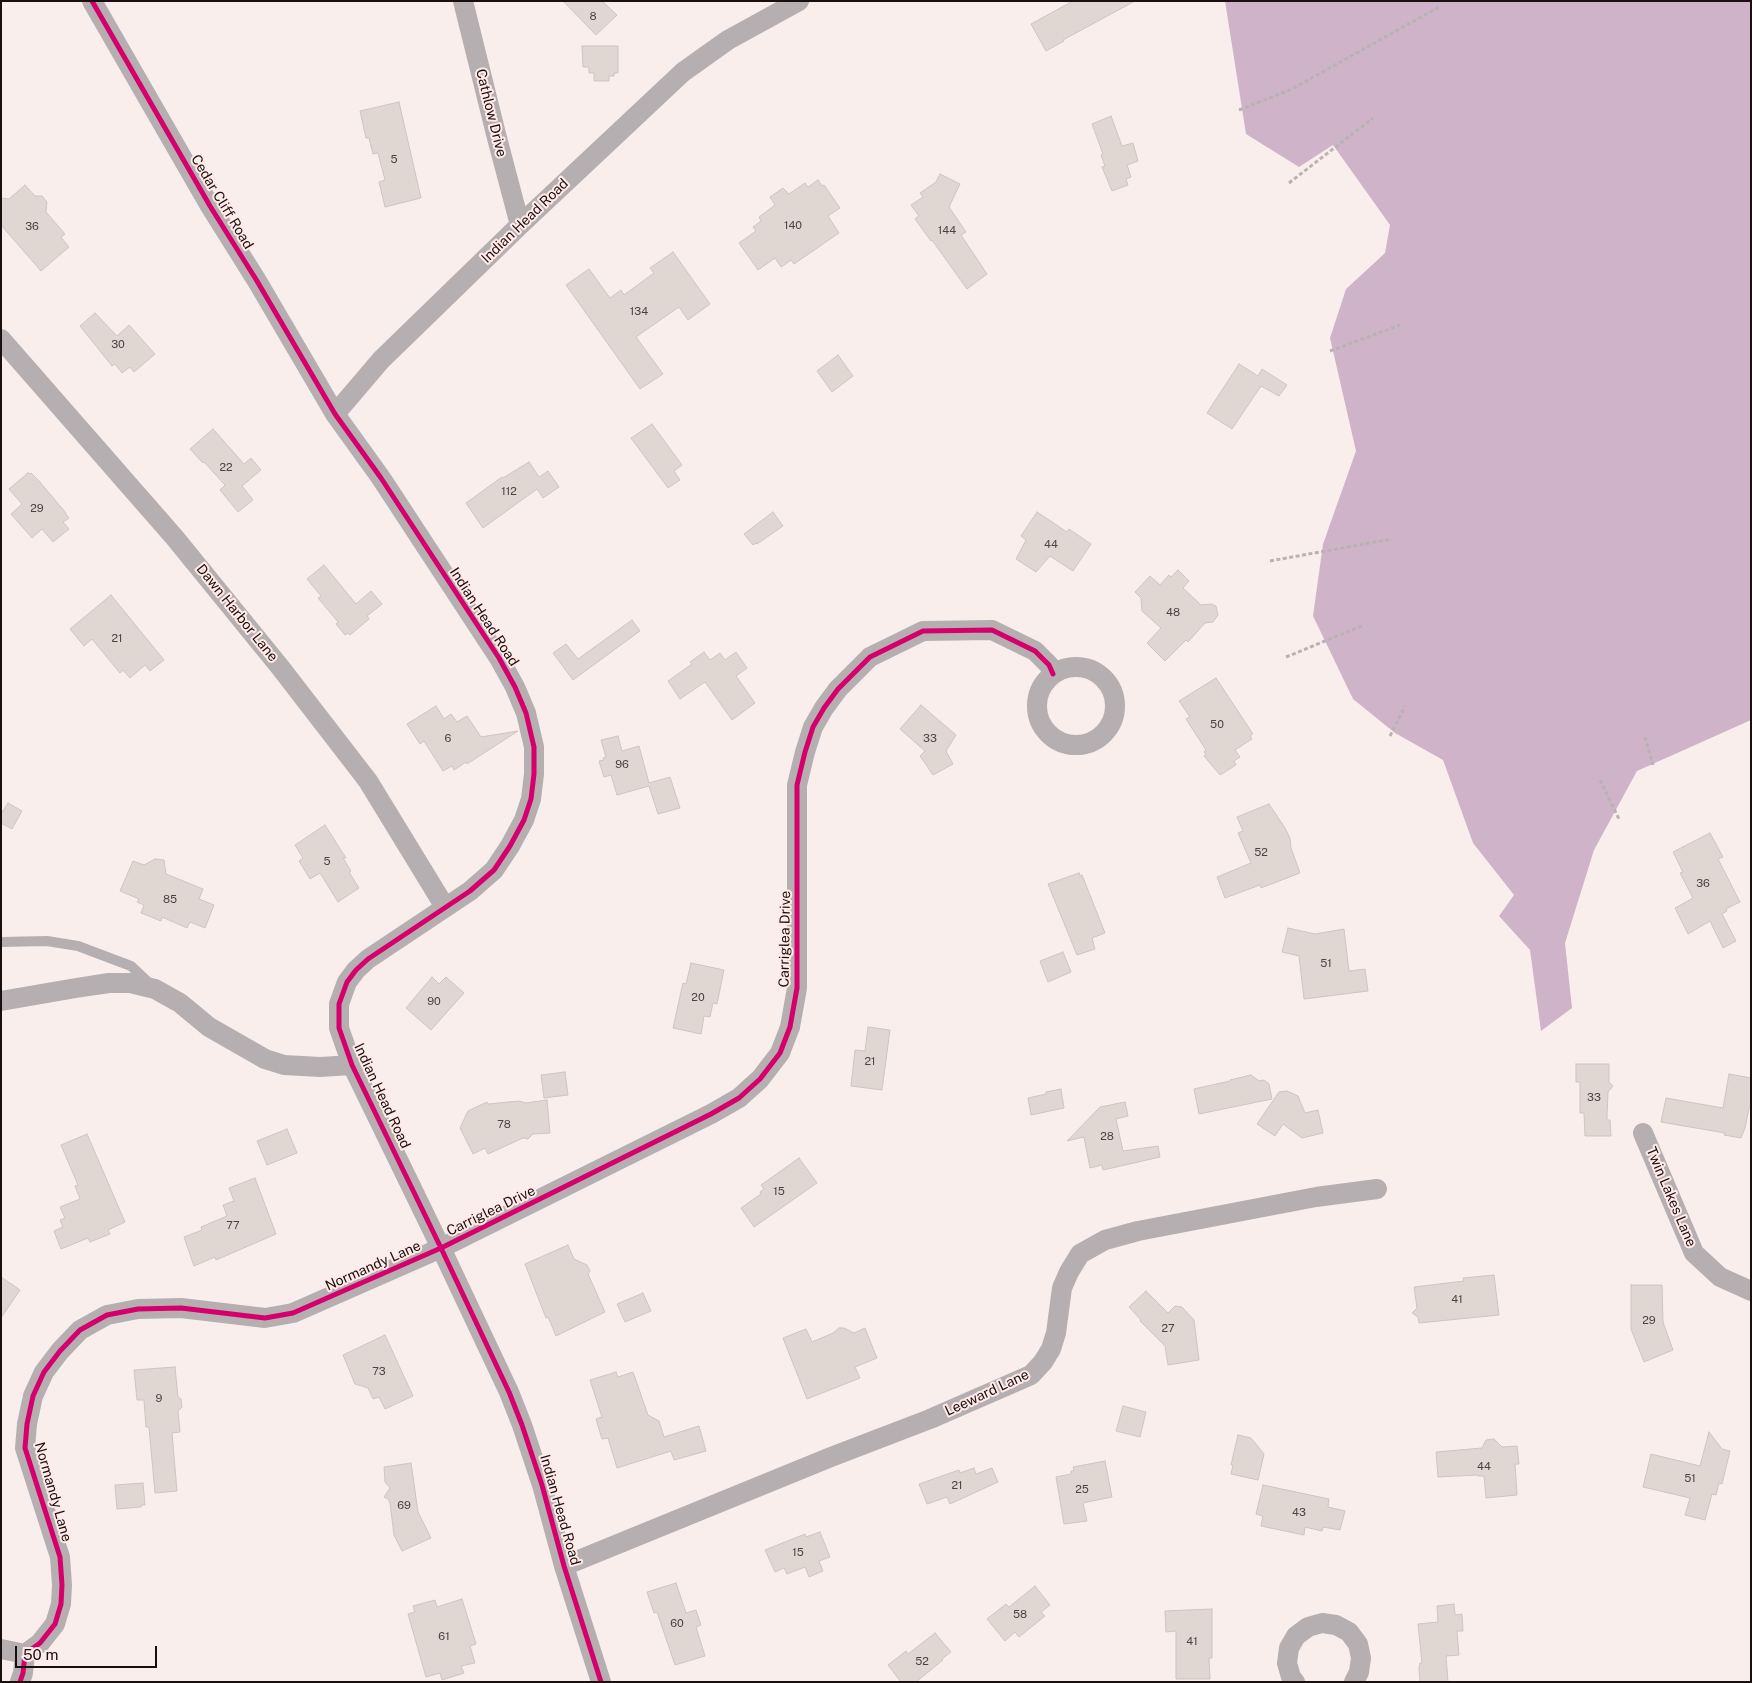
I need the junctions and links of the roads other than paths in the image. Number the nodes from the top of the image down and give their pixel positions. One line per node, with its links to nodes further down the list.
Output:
1 (92, 1): 6 (street, Cedar Cliff Road)
2 (463, 1): 4 (street, Cathlow Drive)
3 (799, 1): 4 (street, Indian Head Road)
4 (520, 225): 6 (street, Indian Head Road)
5 (1, 339): 8 (street, Dawn Harbor Lane)
6 (335, 414): 8 (street, Indian Head Road)
7 (1053, 674): 15 (street, Carriglea Drive)
8 (445, 907): 12 (street, Indian Head Road)
9 (1, 942): 10 (lane)
10 (155, 989): 11 (street); 12 (street)
11 (1, 1001)
12 (352, 1065): 15 (street, Indian Head Road)
13 (1644, 1133): 16 (street, Twin Lakes Lane)
14 (1377, 1189): 17 (street, Leeward Lane)
15 (441, 1248): 17 (street, Indian Head Road); 19 (street, Normandy Lane)
16 (1751, 1291)
17 (564, 1566): 21 (street, Indian Head Road)
18 (1, 1649): 19 (street)
19 (25, 1654): 20 (street)
20 (20, 1682)
21 (601, 1682)
22 (1295, 1682): 23 (street)
23 (1354, 1682)

